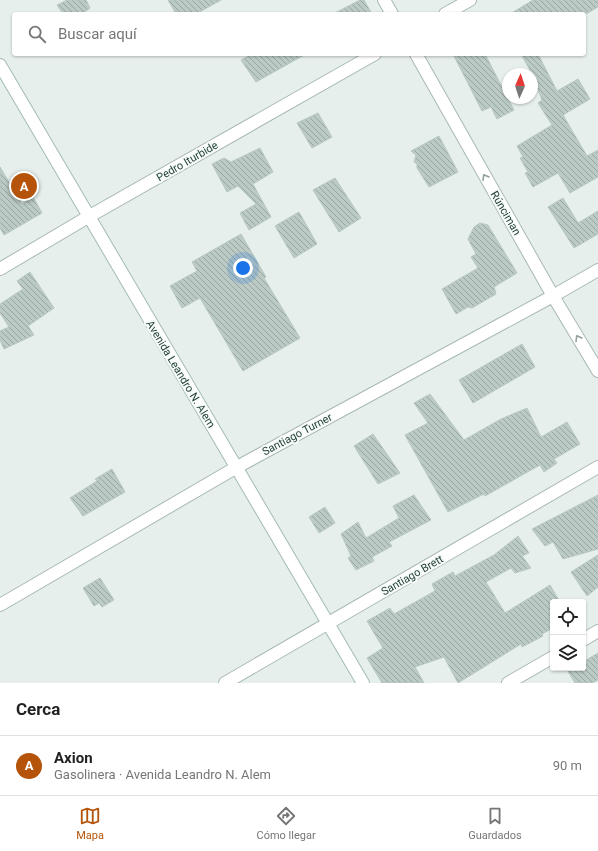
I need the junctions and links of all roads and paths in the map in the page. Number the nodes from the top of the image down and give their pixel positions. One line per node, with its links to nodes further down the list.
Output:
1 (384, 0): 3 (street)
2 (470, 0): 4 (street)
3 (391, 12)
4 (449, 12)
5 (371, 56): 8 (street, Pedro Iturbide)
6 (417, 56): 11 (street, Rúnciman, one-way to 6)
7 (0, 66): 8 (street, Avenida Leandro N. Alem)
8 (88, 217): 9 (street, Pedro Iturbide); 13 (street, Avenida Leandro N. Alem)
9 (0, 269)
10 (598, 270): 11 (street, Santiago Turner)
11 (553, 296): 12 (street, Rúnciman, one-way to 11); 13 (street, Santiago Turner)
12 (598, 371)
13 (237, 467): 15 (street, Santiago Turner); 16 (street, Avenida Leandro N. Alem)
14 (598, 467): 16 (street, Santiago Brett)
15 (0, 605)
16 (328, 624): 20 (street, Santiago Brett); 21 (street, Avenida Leandro N. Alem)
17 (598, 631): 18 (street)
18 (586, 638)
19 (550, 659): 22 (street)
20 (225, 683)
21 (363, 683)
22 (508, 683)

